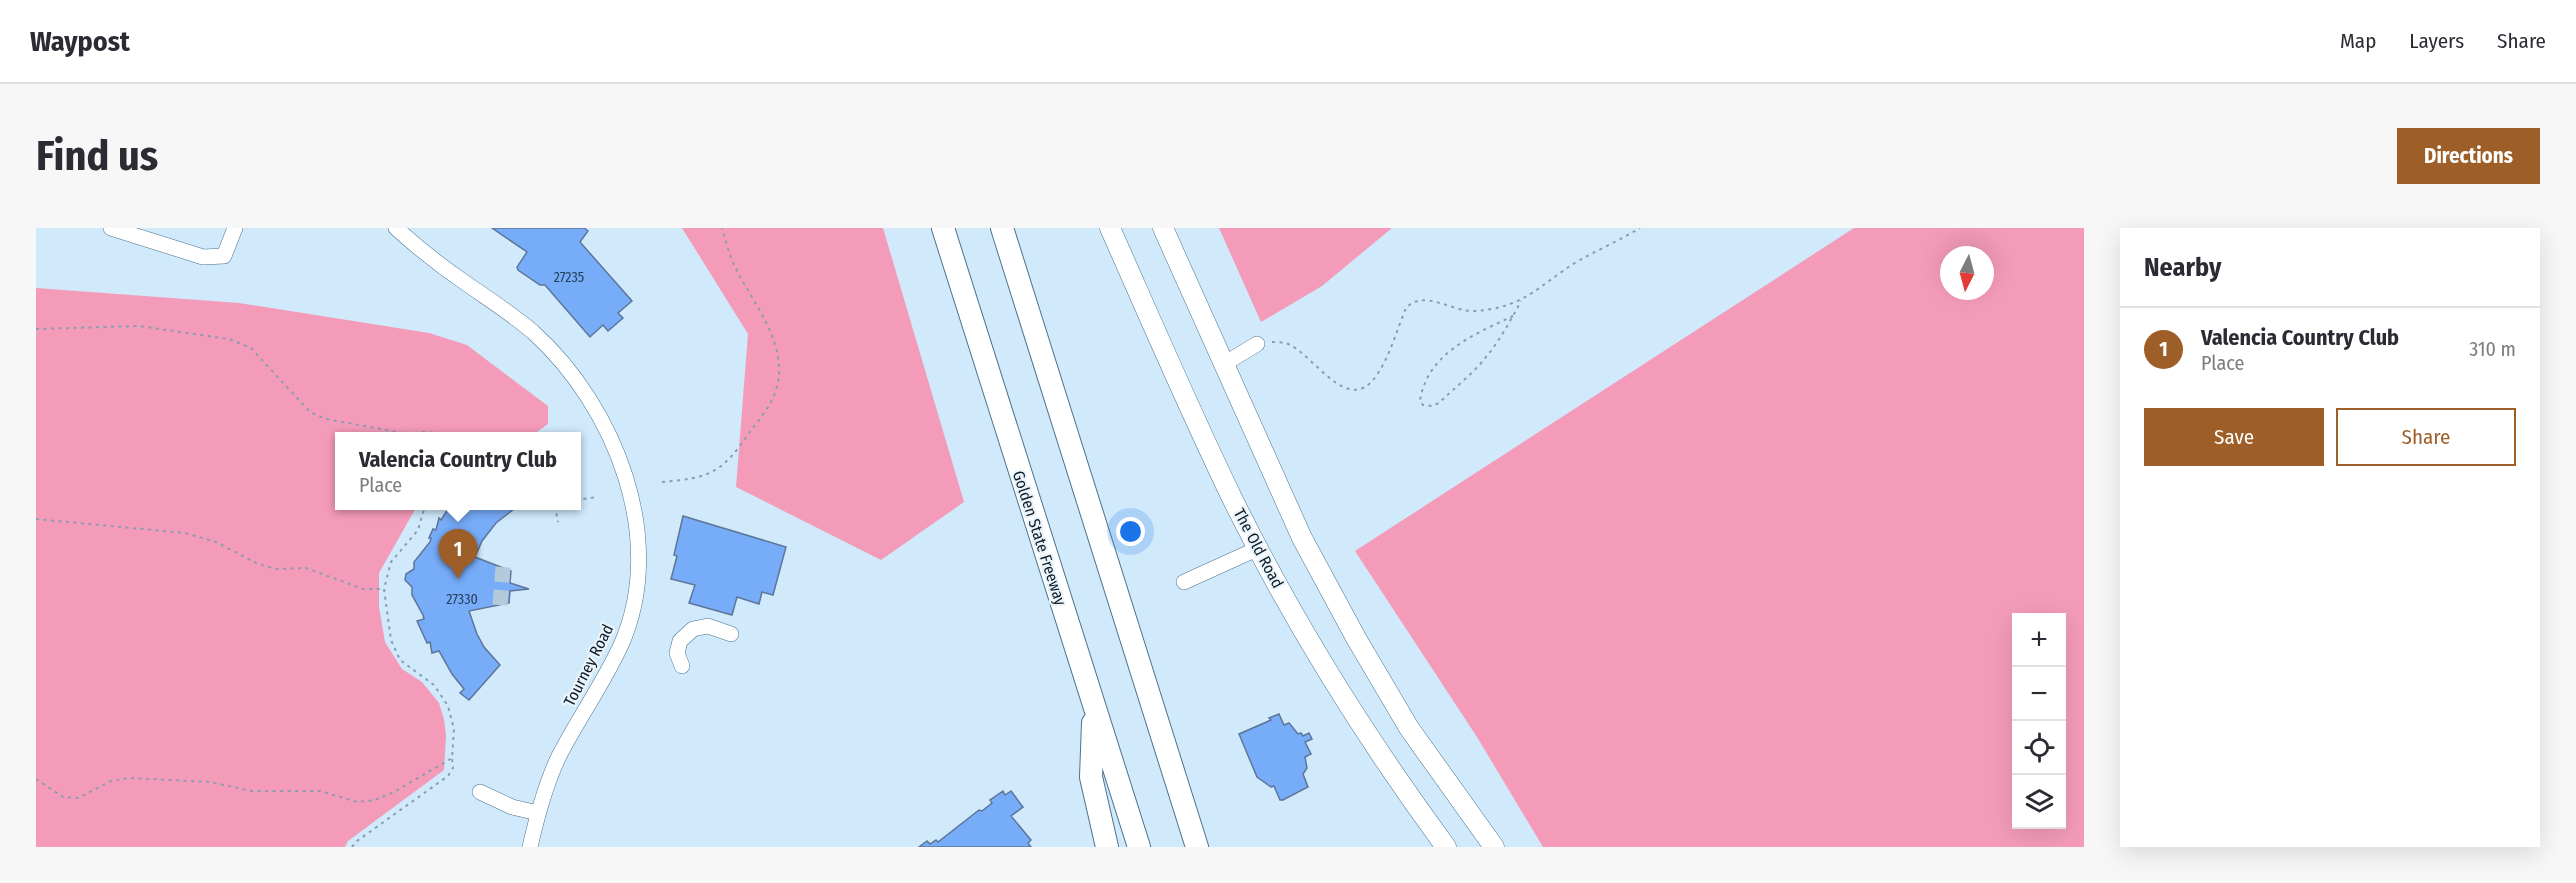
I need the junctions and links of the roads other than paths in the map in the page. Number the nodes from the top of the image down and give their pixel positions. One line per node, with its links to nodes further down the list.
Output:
1 (111, 228): 2 (street)
2 (235, 228)
3 (396, 228): 16 (street, Tourney Road)
4 (943, 228): 14 (highway, Golden State Freeway)
5 (1002, 228): 17 (highway)
6 (1110, 228): 10 (main road, The Old Road)
7 (1163, 228): 9 (main road)
8 (1257, 344): 9 (street)
9 (1224, 364): 24 (main road)
10 (1259, 548): 11 (street); 23 (main road, The Old Road)
11 (1184, 582)
12 (730, 634): 13 (street)
13 (682, 666)
14 (1093, 704): 19 (highway); 20 (highway, Golden State Freeway)
15 (480, 792): 16 (street)
16 (538, 813): 18 (street, Tourney Road)
17 (1188, 821): 21 (highway); 22 (highway)
18 (530, 847)
19 (1107, 847)
20 (1138, 847)
21 (1197, 847)
22 (1204, 847)
23 (1446, 847)
24 (1494, 847)

